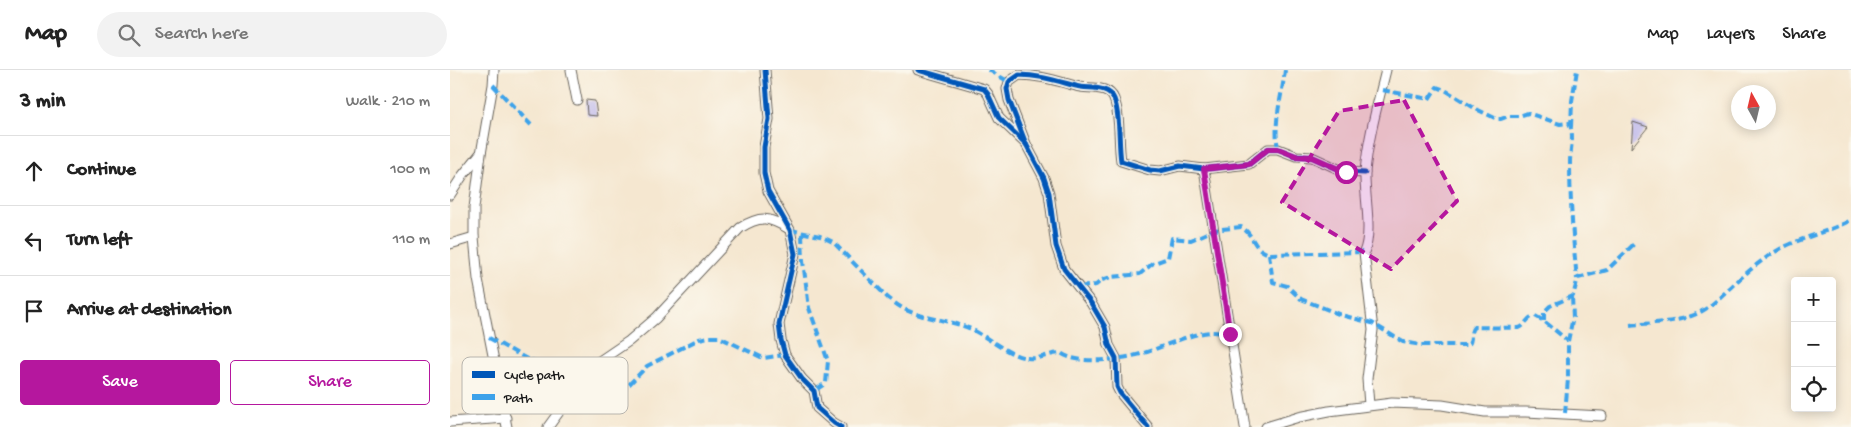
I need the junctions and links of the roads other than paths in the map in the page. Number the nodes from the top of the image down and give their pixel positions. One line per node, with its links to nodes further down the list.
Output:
1 (494, 70): 8 (street)
2 (571, 70): 6 (street)
3 (766, 70): 12 (street)
4 (918, 70): 7 (street)
5 (1386, 70): 10 (street)
6 (577, 100)
7 (1026, 144): 9 (street); 24 (street)
8 (481, 154): 11 (street); 13 (street)
9 (1204, 169): 10 (street); 25 (street)
10 (1365, 173): 17 (street)
11 (450, 195)
12 (790, 230): 16 (street); 23 (street)
13 (474, 238): 14 (street); 15 (street)
14 (450, 244)
15 (493, 357)
16 (605, 357)
17 (1369, 405): 19 (street); 26 (street)
18 (558, 414): 22 (street)
19 (1602, 416)
20 (450, 422): 21 (street)
21 (506, 423)
22 (548, 427)
23 (841, 427)
24 (1148, 427)
25 (1245, 427)
26 (1266, 427)

